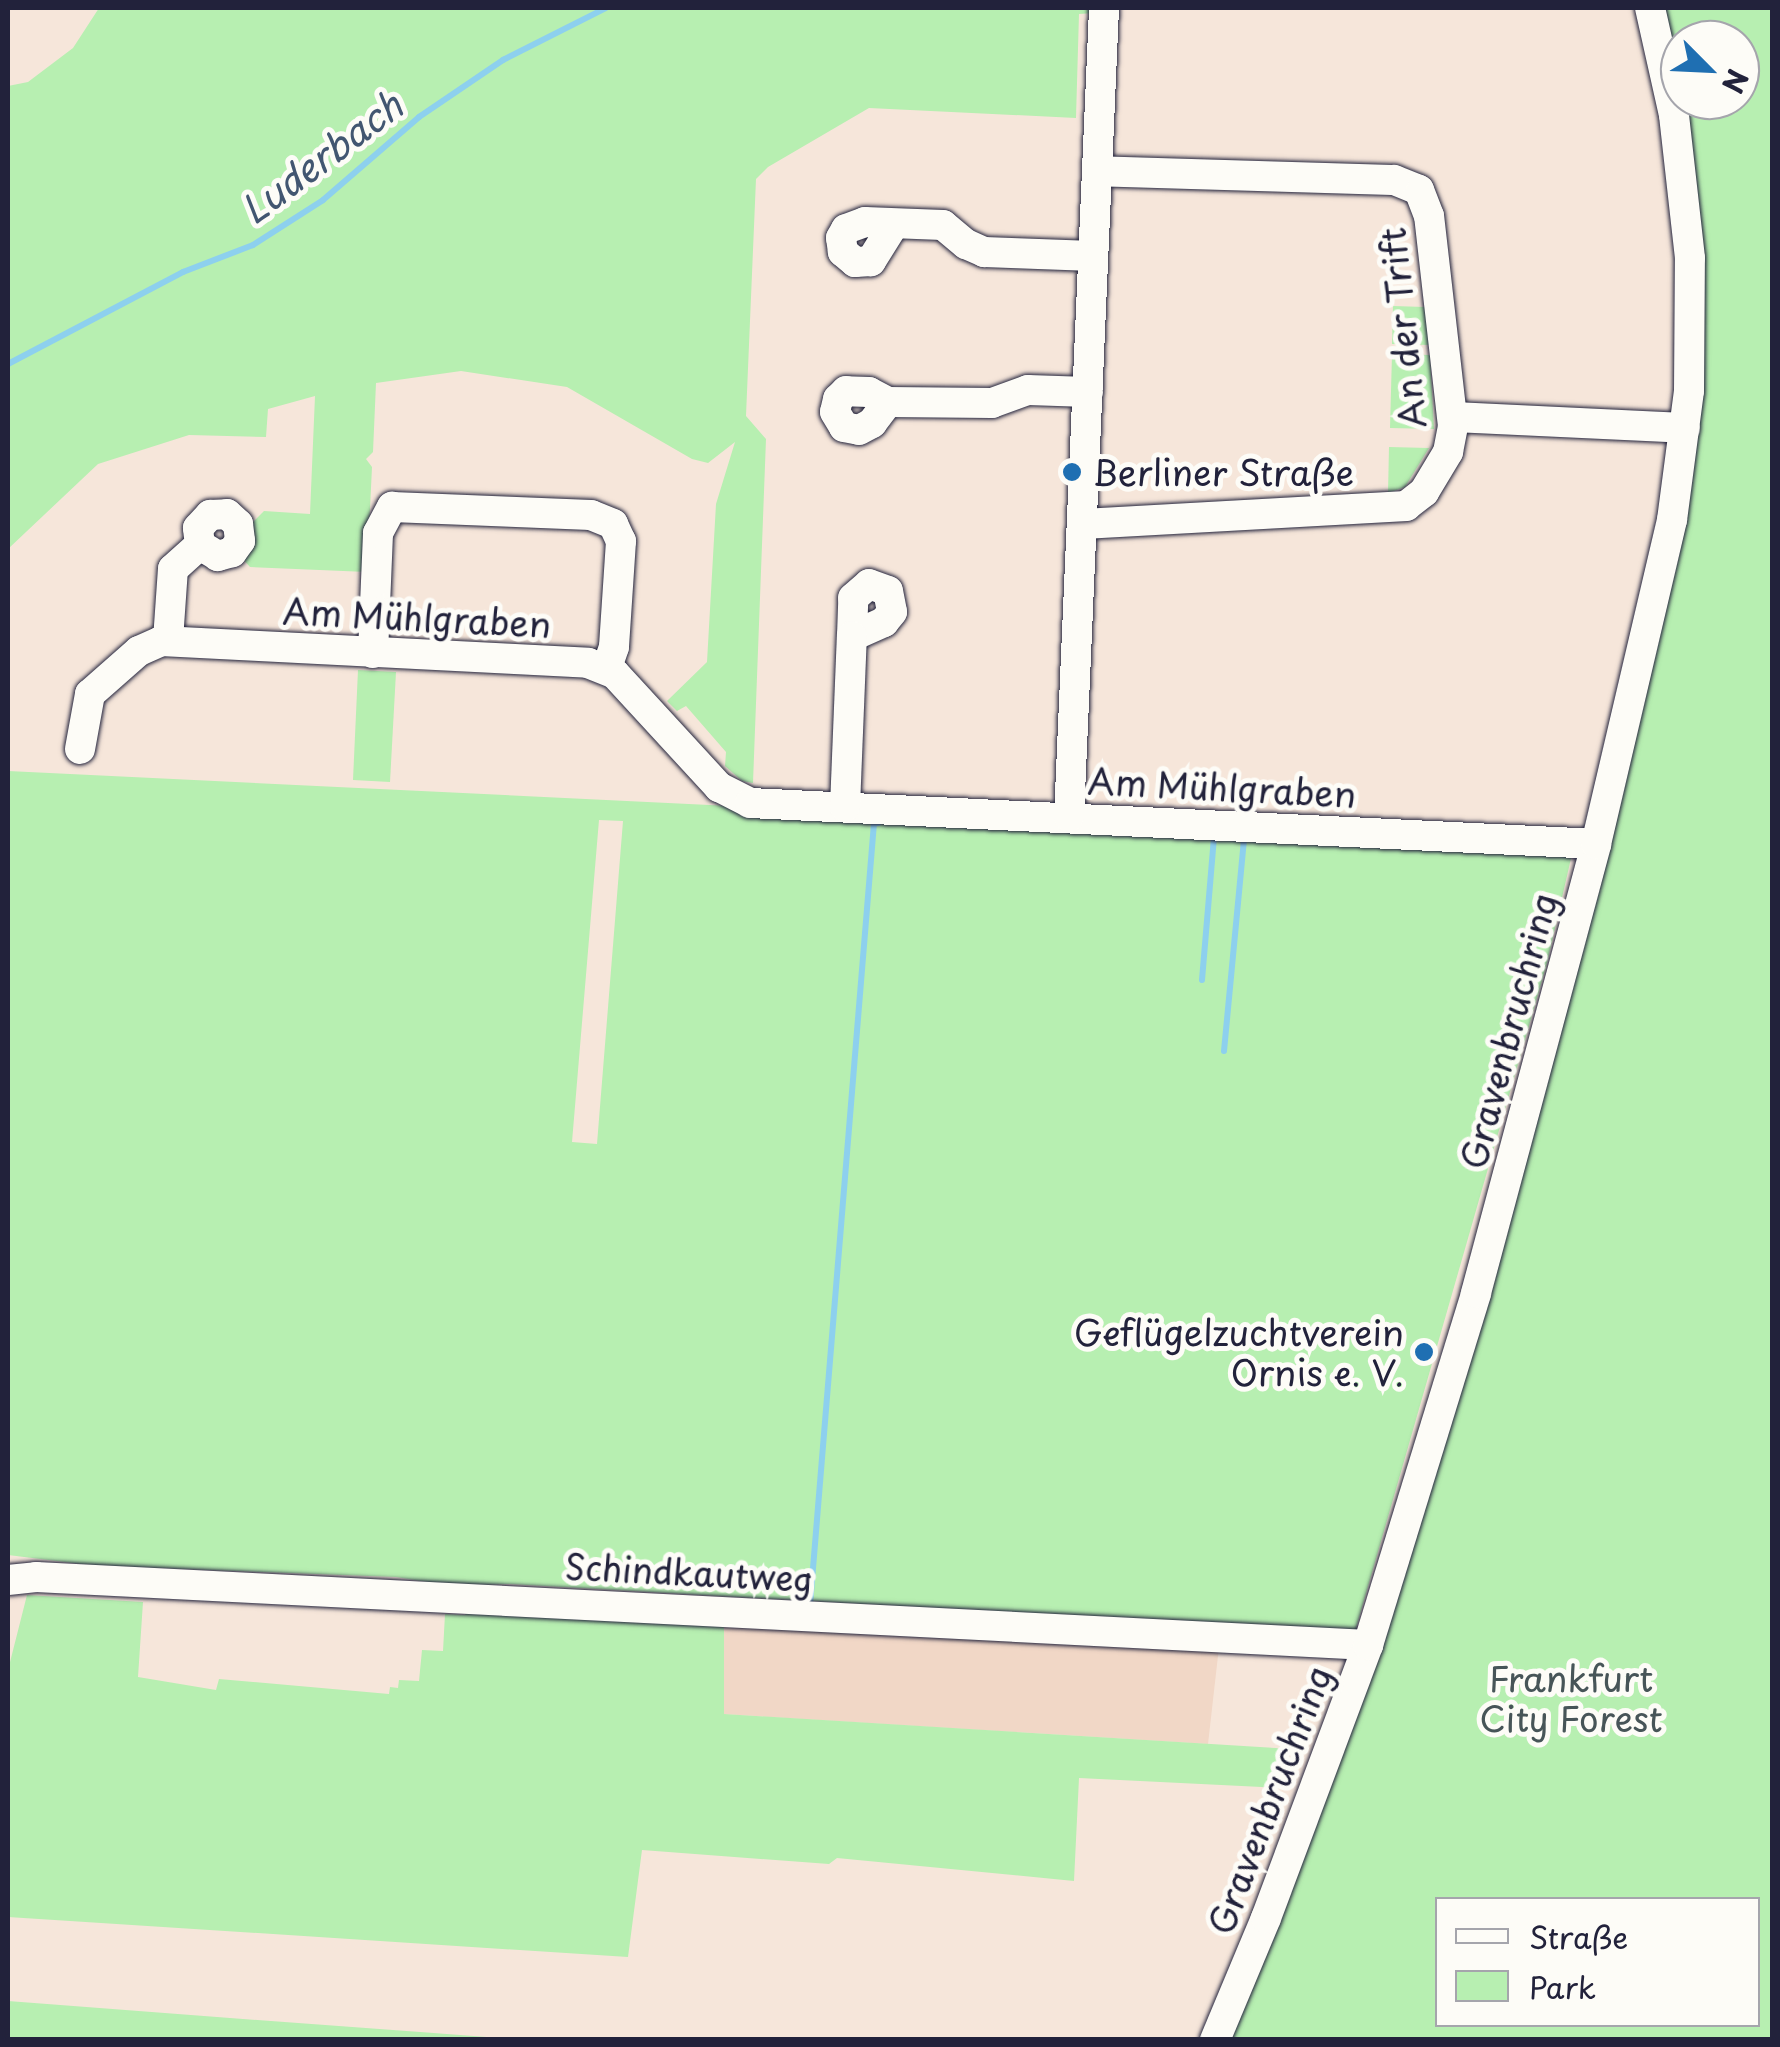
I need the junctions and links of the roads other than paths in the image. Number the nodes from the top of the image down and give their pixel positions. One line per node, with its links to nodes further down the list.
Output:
1 (1104, 8): 3 (street)
2 (1650, 8): 9 (street, Gravenbruchring)
3 (1098, 171): 5 (street); 8 (street, An der Trift)
4 (894, 224): 5 (street)
5 (1093, 256): 6 (street)
6 (1088, 392): 7 (street); 10 (street)
7 (888, 402)
8 (1453, 417): 9 (street); 10 (street, An der Trift)
9 (1684, 428): 19 (street, Gravenbruchring)
10 (1083, 524): 18 (street)
11 (200, 545): 13 (street)
12 (852, 636): 17 (street)
13 (168, 640): 14 (street, Am Mühlgraben); 16 (street)
14 (373, 652): 15 (street, Am Mühlgraben); 15 (street)
15 (607, 667): 17 (street, Am Mühlgraben)
16 (80, 749)
17 (845, 808): 18 (street, Am Mühlgraben)
18 (1069, 817): 19 (street, Am Mühlgraben)
19 (1596, 844): 21 (street, Gravenbruchring)
20 (8, 1580): 21 (street, Schindkautweg)
21 (1368, 1645): 22 (street, Gravenbruchring)
22 (1215, 2040)

